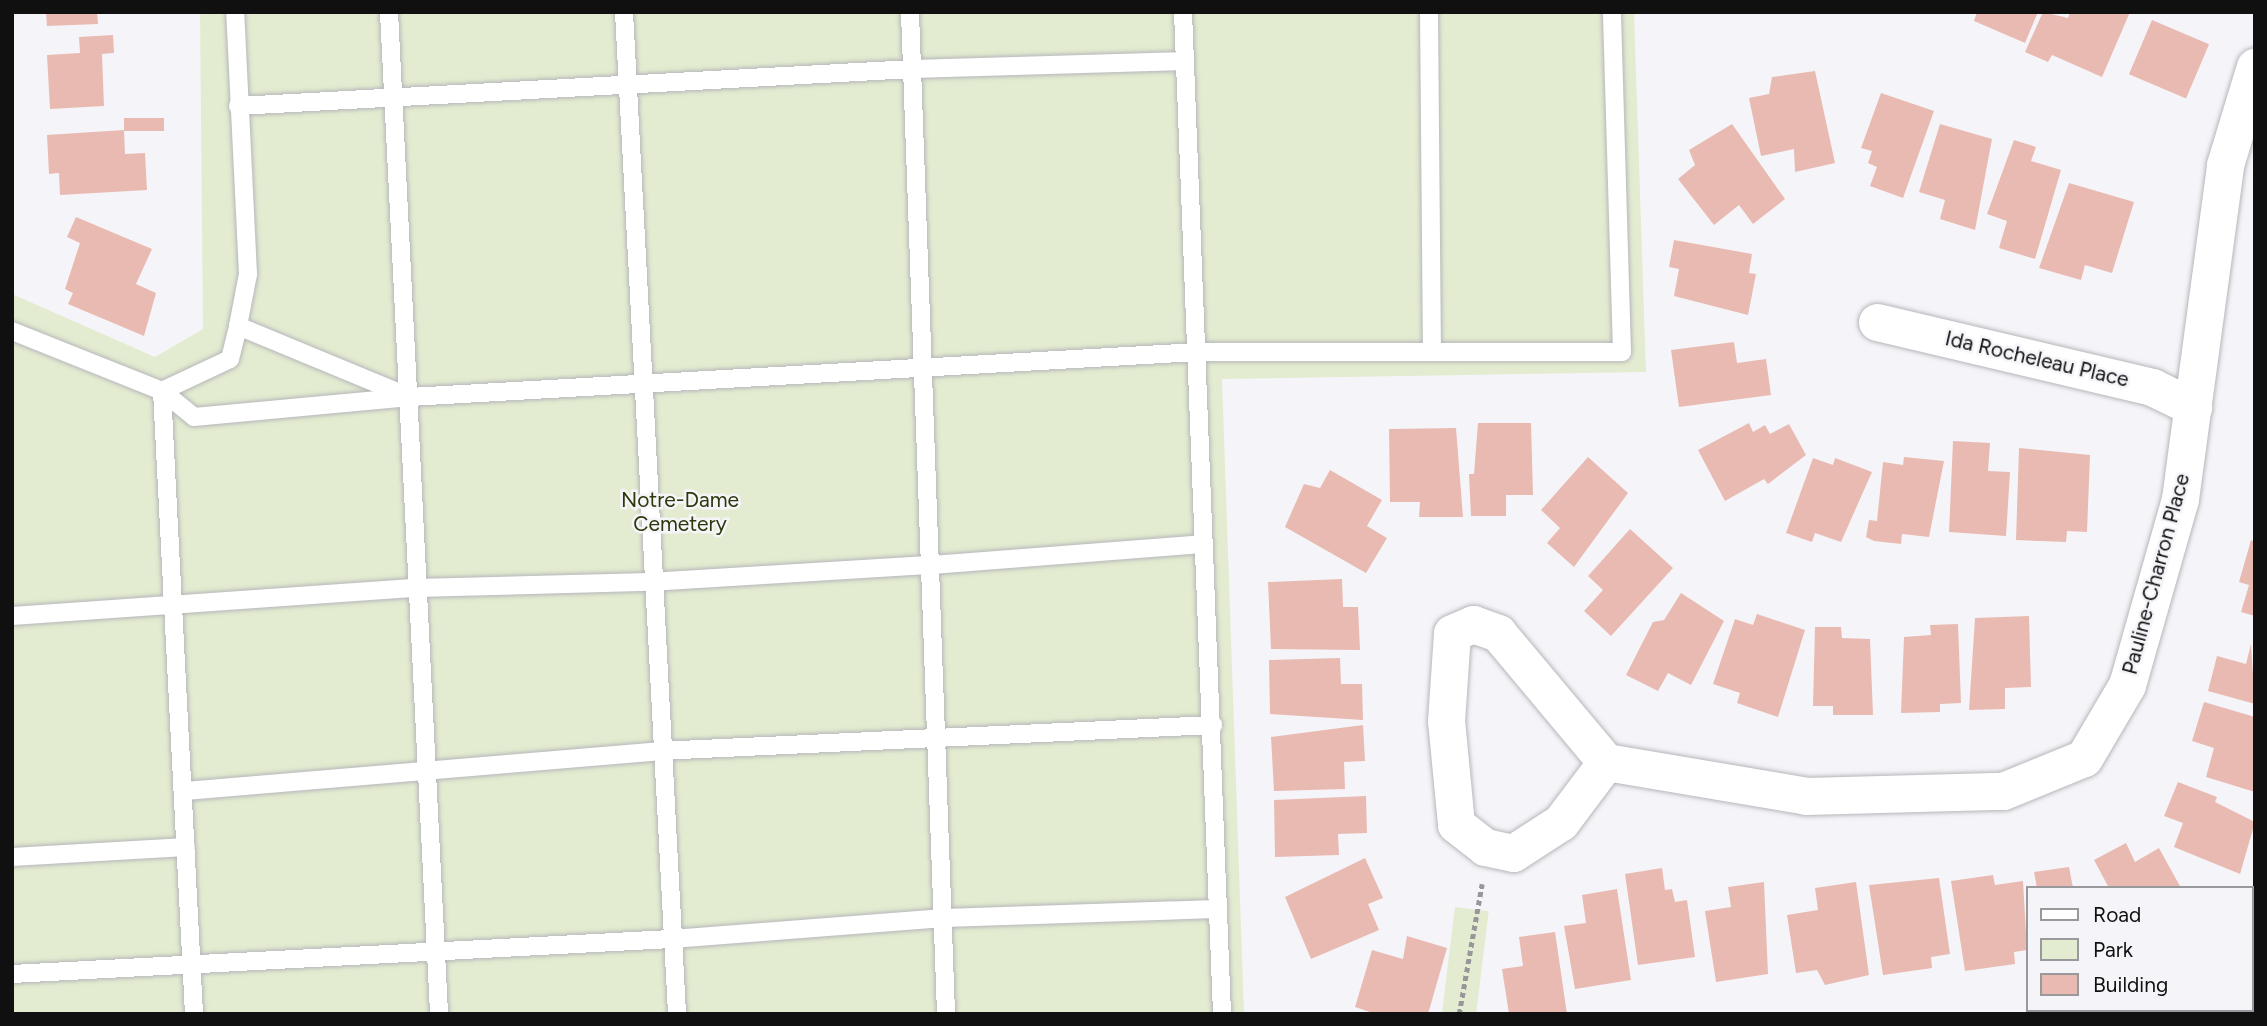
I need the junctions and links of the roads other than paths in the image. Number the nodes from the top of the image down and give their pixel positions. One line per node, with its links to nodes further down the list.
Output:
1 (236, 12): 13 (lane)
2 (389, 12): 12 (lane)
3 (624, 12): 11 (lane)
4 (910, 12): 10 (lane)
5 (1183, 12): 8 (lane)
6 (1429, 12): 17 (lane)
7 (1612, 12): 17 (lane)
8 (1185, 61): 10 (lane); 18 (lane)
9 (2255, 66): 23 (street, Pauline-Charron Place)
10 (912, 69): 11 (lane); 19 (lane)
11 (626, 84): 12 (lane); 20 (lane)
12 (394, 97): 13 (lane); 22 (lane)
13 (238, 106): 15 (lane)
14 (1877, 322): 23 (street, Ida Rocheleau Place)
15 (238, 326): 21 (lane); 22 (lane)
16 (12, 331): 21 (lane)
17 (1432, 348): 18 (lane)
18 (1197, 352): 19 (lane); 24 (lane)
19 (923, 366): 20 (lane); 25 (lane)
20 (641, 383): 22 (lane); 26 (lane)
21 (162, 391): 22 (lane); 28 (lane)
22 (410, 397): 27 (lane)
23 (2193, 407): 33 (street, Pauline-Charron Place)
24 (1203, 544): 25 (lane); 30 (lane)
25 (932, 565): 26 (lane); 31 (lane)
26 (650, 582): 27 (lane); 32 (lane)
27 (416, 589): 28 (lane); 34 (lane)
28 (177, 605): 29 (lane); 35 (lane)
29 (12, 616)
30 (1213, 725): 31 (lane); 38 (lane)
31 (934, 737): 32 (lane); 39 (lane)
32 (659, 751): 34 (lane); 40 (lane)
33 (1606, 762): 33 (street)
34 (426, 770): 35 (lane); 41 (lane)
35 (185, 791): 36 (lane)
36 (186, 847): 37 (lane); 42 (lane)
37 (12, 857)
38 (1216, 909): 39 (lane); 48 (lane)
39 (944, 918): 40 (lane); 47 (lane)
40 (672, 939): 41 (lane); 46 (lane)
41 (436, 951): 42 (lane); 45 (lane)
42 (191, 965): 43 (lane); 44 (lane)
43 (12, 974)
44 (194, 1014)
45 (439, 1014)
46 (677, 1014)
47 (946, 1014)
48 (1222, 1014)

